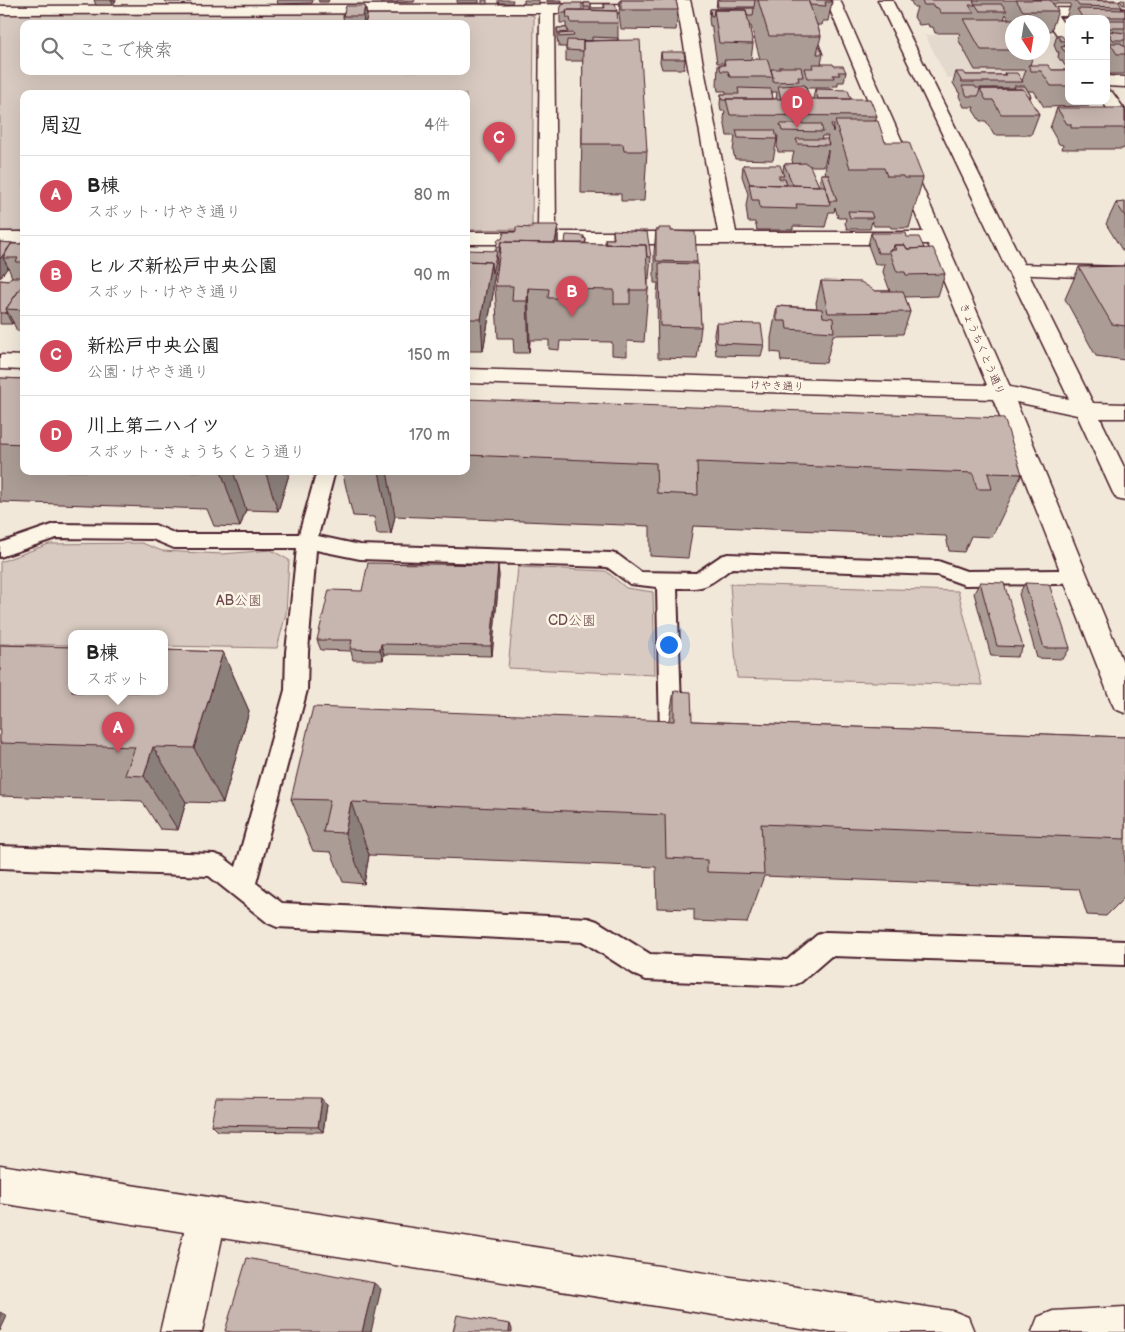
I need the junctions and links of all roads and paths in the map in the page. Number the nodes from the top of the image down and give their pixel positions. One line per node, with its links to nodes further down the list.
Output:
1 (833, 0): 18 (street, きょうちくとう通り)
2 (885, 0): 19 (street)
3 (684, 4): 5 (street); 17 (street)
4 (1043, 6): 7 (street); 8 (street)
5 (547, 8): 6 (street); 16 (street)
6 (0, 10)
7 (1125, 13)
8 (1065, 36)
9 (1110, 81): 10 (street)
10 (1125, 82)
11 (1110, 101): 12 (street)
12 (1125, 122)
13 (0, 238): 14 (street)
14 (20, 238)
15 (470, 238): 16 (street)
16 (547, 238): 17 (street)
17 (728, 238): 18 (street)
18 (935, 238): 24 (street, きょうちくとう通り)
19 (1018, 270): 20 (street); 25 (street)
20 (1125, 273)
21 (0, 362): 22 (street)
22 (20, 363)
23 (470, 376): 24 (street, けやき通り)
24 (1001, 392): 25 (street, けやき通り); 27 (street, きょうちくとう通り)
25 (1086, 410): 26 (street, けやき通り); 27 (street, けやき通り); 29 (street)
26 (1125, 411)
27 (1004, 424): 34 (street, きょうちくとう通り)
28 (325, 475): 30 (lane)
29 (1125, 493)
30 (307, 541): 31 (lane); 33 (lane); 37 (lane)
31 (0, 550)
32 (1059, 577): 33 (lane)
33 (667, 580): 35 (lane)
34 (1125, 701)
35 (671, 737)
36 (0, 857): 37 (lane)
37 (242, 889): 38 (lane)
38 (1125, 953)
39 (0, 1184): 40 (street)
40 (208, 1217): 42 (street); 43 (street)
41 (1125, 1327): 44 (street)
42 (181, 1332)
43 (953, 1332)
44 (1053, 1332)

